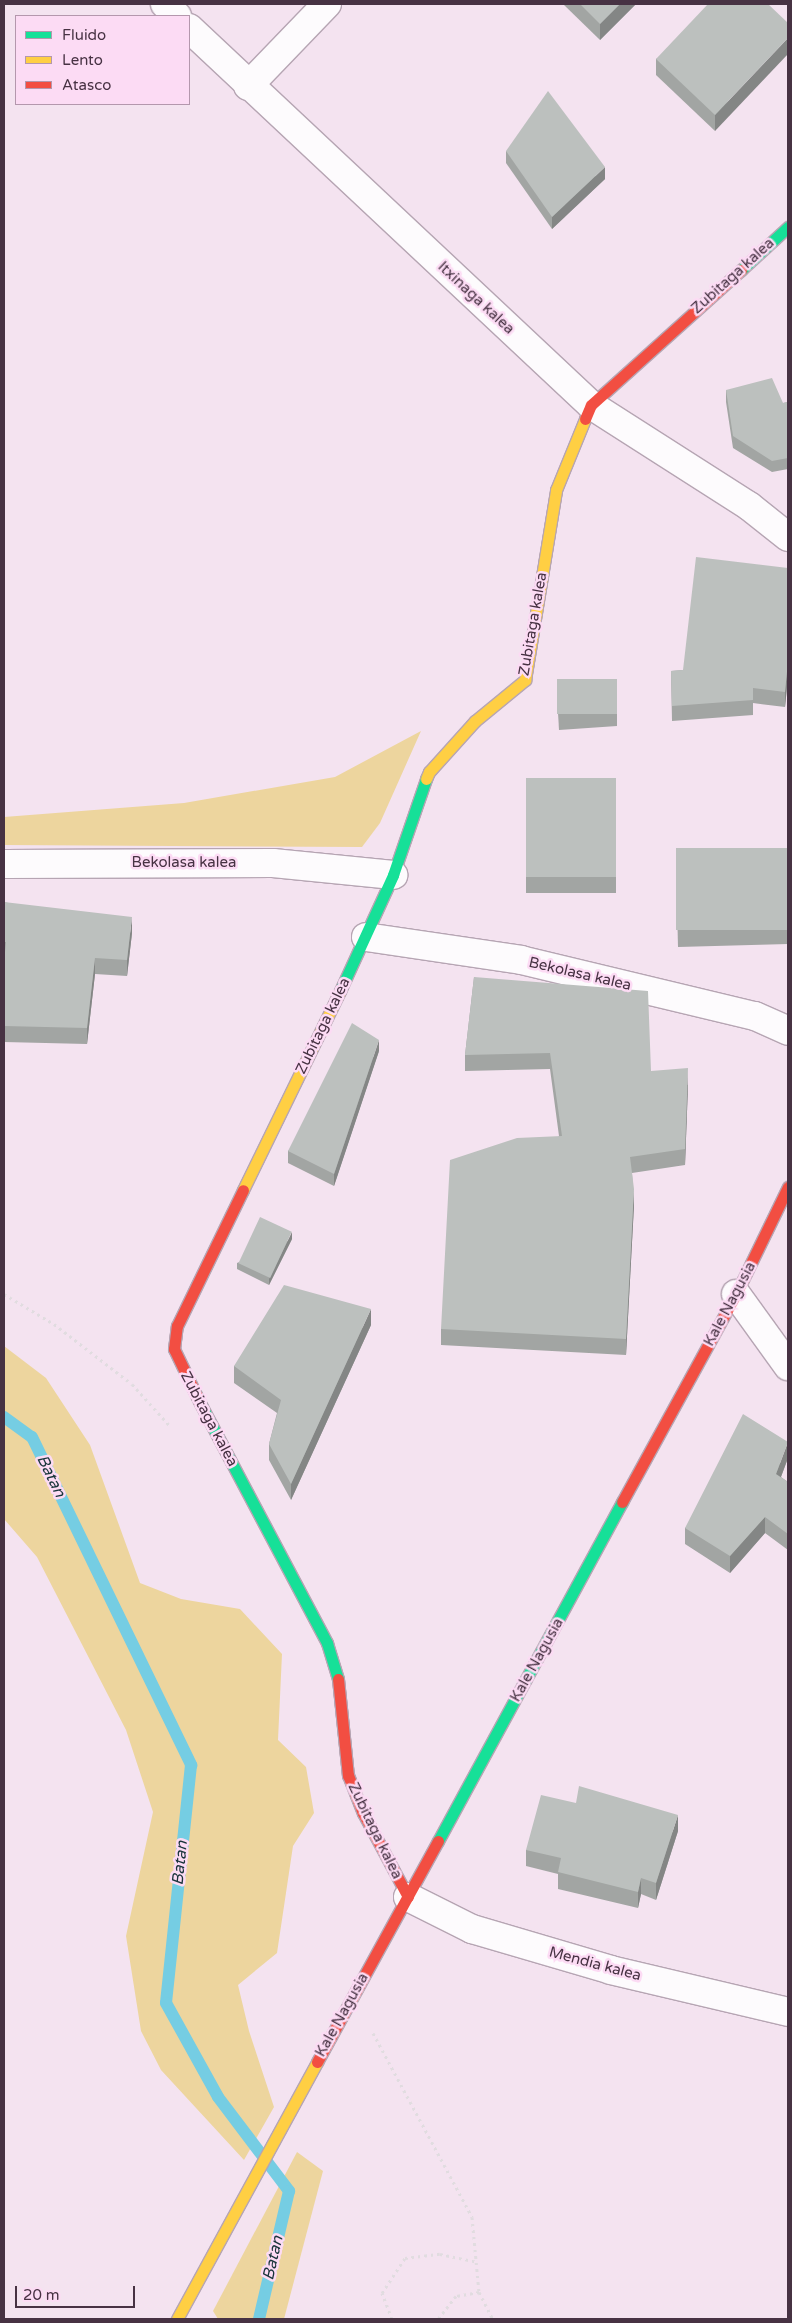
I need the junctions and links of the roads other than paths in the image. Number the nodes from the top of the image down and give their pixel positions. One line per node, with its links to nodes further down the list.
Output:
1 (165, 4): 3 (street)
2 (327, 4): 5 (street)
3 (176, 15)
4 (190, 29): 5 (street, Itxinaga kalea)
5 (248, 86): 7 (street, Itxinaga kalea)
6 (788, 227): 7 (street, Zubitaga kalea)
7 (591, 405): 8 (street, Itxinaga kalea); 10 (street, Zubitaga kalea)
8 (788, 537)
9 (4, 864): 10 (street, Bekolasa kalea)
10 (393, 875): 11 (street, Zubitaga kalea)
11 (366, 937): 12 (street, Bekolasa kalea); 16 (street, Zubitaga kalea)
12 (788, 1031)
13 (788, 1187): 14 (street, Kale Nagusia)
14 (736, 1294): 15 (street); 16 (street, Kale Nagusia)
15 (788, 1366)
16 (408, 1897): 17 (street, Mendia kalea); 18 (street, Kale Nagusia)
17 (788, 2012)
18 (177, 2319)

